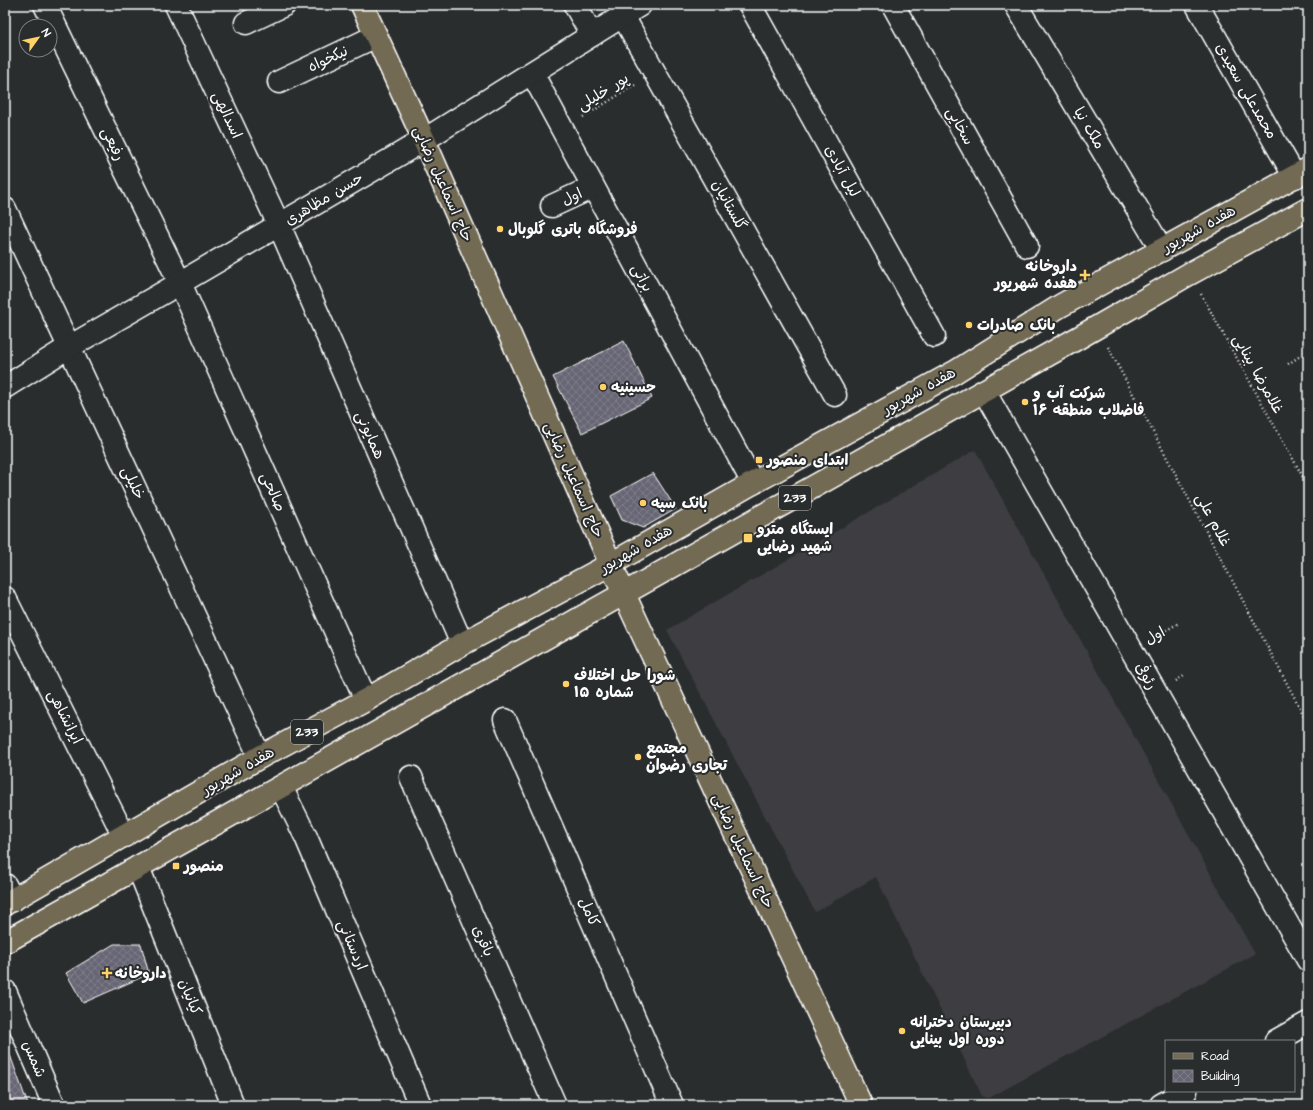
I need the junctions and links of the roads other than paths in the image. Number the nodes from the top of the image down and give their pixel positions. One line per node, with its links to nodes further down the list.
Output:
1 (45, 5): 25 (street, رفیعی)
2 (176, 5): 22 (street, اسدالهی)
3 (284, 5): 11 (street)
4 (362, 5): 13 (main road, حاج اسماعیل رضایی)
5 (575, 5): 12 (street)
6 (750, 5): 26 (street, لیل آبادی)
7 (893, 5): 23 (street, سخایی)
8 (1016, 5): 24 (street, ملک نیا)
9 (1197, 5): 17 (street, محمدعلی سعیدی)
10 (632, 10): 12 (street, حسن مظاهری); 30 (street, گلستانیان)
11 (246, 23)
12 (592, 35): 14 (street, حسن مظاهری)
13 (376, 36): 15 (street, نیکخواه); 16 (main road, حاج اسماعیل رضایی)
14 (532, 72): 16 (street, حسن مظاهری); 18 (street, براتی)
15 (279, 82)
16 (424, 140): 22 (street, حسن مظاهری); 32 (main road, حاج اسماعیل رضایی)
17 (1302, 173): 24 (main road, هفده شهریور / 233)
18 (593, 187): 19 (street, اول); 31 (street, براتی)
19 (552, 206)
20 (5, 209): 27 (street, خلیلی)
21 (1308, 209): 29 (main road, 233)
22 (279, 225): 25 (street, حسن مظاهری); 35 (street, همایونی)
23 (1027, 246)
24 (1162, 250): 31 (main road, هفده شهریور / 233)
25 (180, 283): 27 (street, حسن مظاهری); 36 (street, صالحی)
26 (934, 336)
27 (69, 347): 28 (street, حسن مظاهری); 38 (street, خلیلی)
28 (5, 387)
29 (984, 391): 33 (main road, 233); 45 (street, رئوفی)
30 (835, 395)
31 (752, 483): 32 (main road, هفده شهریور / 233)
32 (611, 564): 33 (main road, حاج اسماعیل رضایی); 35 (main road, هفده شهریور / 233)
33 (624, 594): 40 (main road, 233); 50 (main road, حاج اسماعیل رضایی)
34 (5, 598): 41 (street, ایرانشاهی)
35 (462, 644): 36 (main road, هفده شهریور / 233)
36 (366, 700): 38 (main road, هفده شهریور / 233)
37 (505, 720): 55 (street, کامل)
38 (260, 758): 41 (main road, هفده شهریور / 233)
39 (411, 777): 54 (street, باقری)
40 (281, 787): 42 (main road, 233); 53 (street, اردستانی)
41 (124, 836): 43 (main road, هفده شهریور / 233)
42 (138, 867): 44 (main road, 233); 52 (street, کیانیان)
43 (8, 896)
44 (5, 942)
45 (1308, 960)
46 (5, 991): 51 (street, شمس)
47 (1308, 1023): 48 (street)
48 (1278, 1040)
49 (1184, 1092): 56 (street)
50 (856, 1103)
51 (54, 1105)
52 (234, 1105)
53 (420, 1105)
54 (555, 1105)
55 (672, 1105)
56 (1161, 1105)

